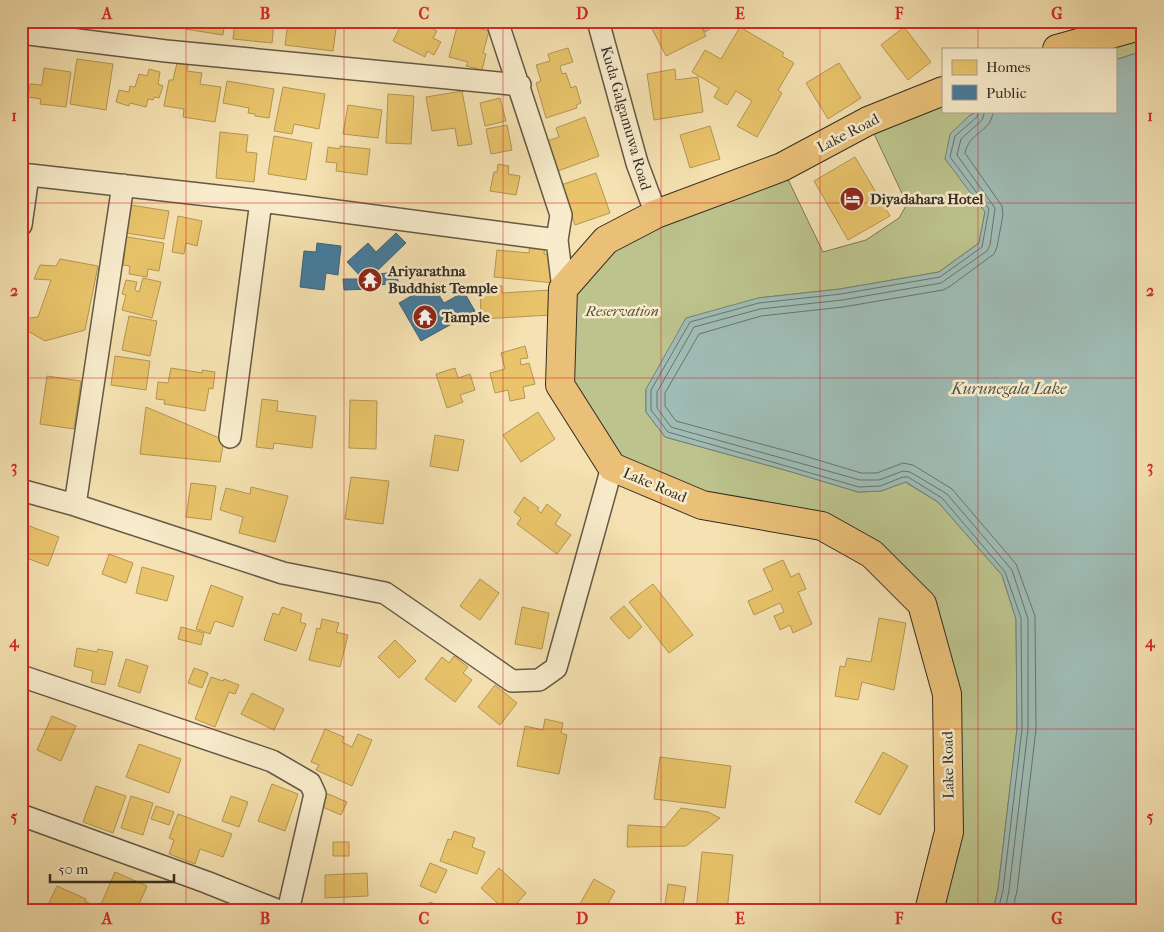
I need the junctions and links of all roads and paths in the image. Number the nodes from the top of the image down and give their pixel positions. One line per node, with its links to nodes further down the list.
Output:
1 (498, 21): 6 (street)
2 (598, 21): 11 (street, Kuda Galgamuwa Road)
3 (1143, 24): 5 (main road)
4 (21, 33): 6 (street)
5 (1061, 48)
6 (520, 85): 13 (street)
7 (942, 91): 11 (main road, Lake Road)
8 (24, 175): 9 (street); 12 (street)
9 (123, 185): 10 (street); 18 (street)
10 (261, 201): 13 (street); 15 (street)
11 (656, 214): 14 (main road, Lake Road)
12 (21, 225)
13 (556, 240): 14 (street)
14 (563, 288): 16 (main road, Lake Road)
15 (230, 437)
16 (612, 467): 18 (street); 23 (main road, Lake Road)
17 (21, 490): 18 (street)
18 (75, 505)
19 (21, 676): 22 (street)
20 (21, 815): 21 (street)
21 (279, 911)
22 (288, 911)
23 (929, 911)

